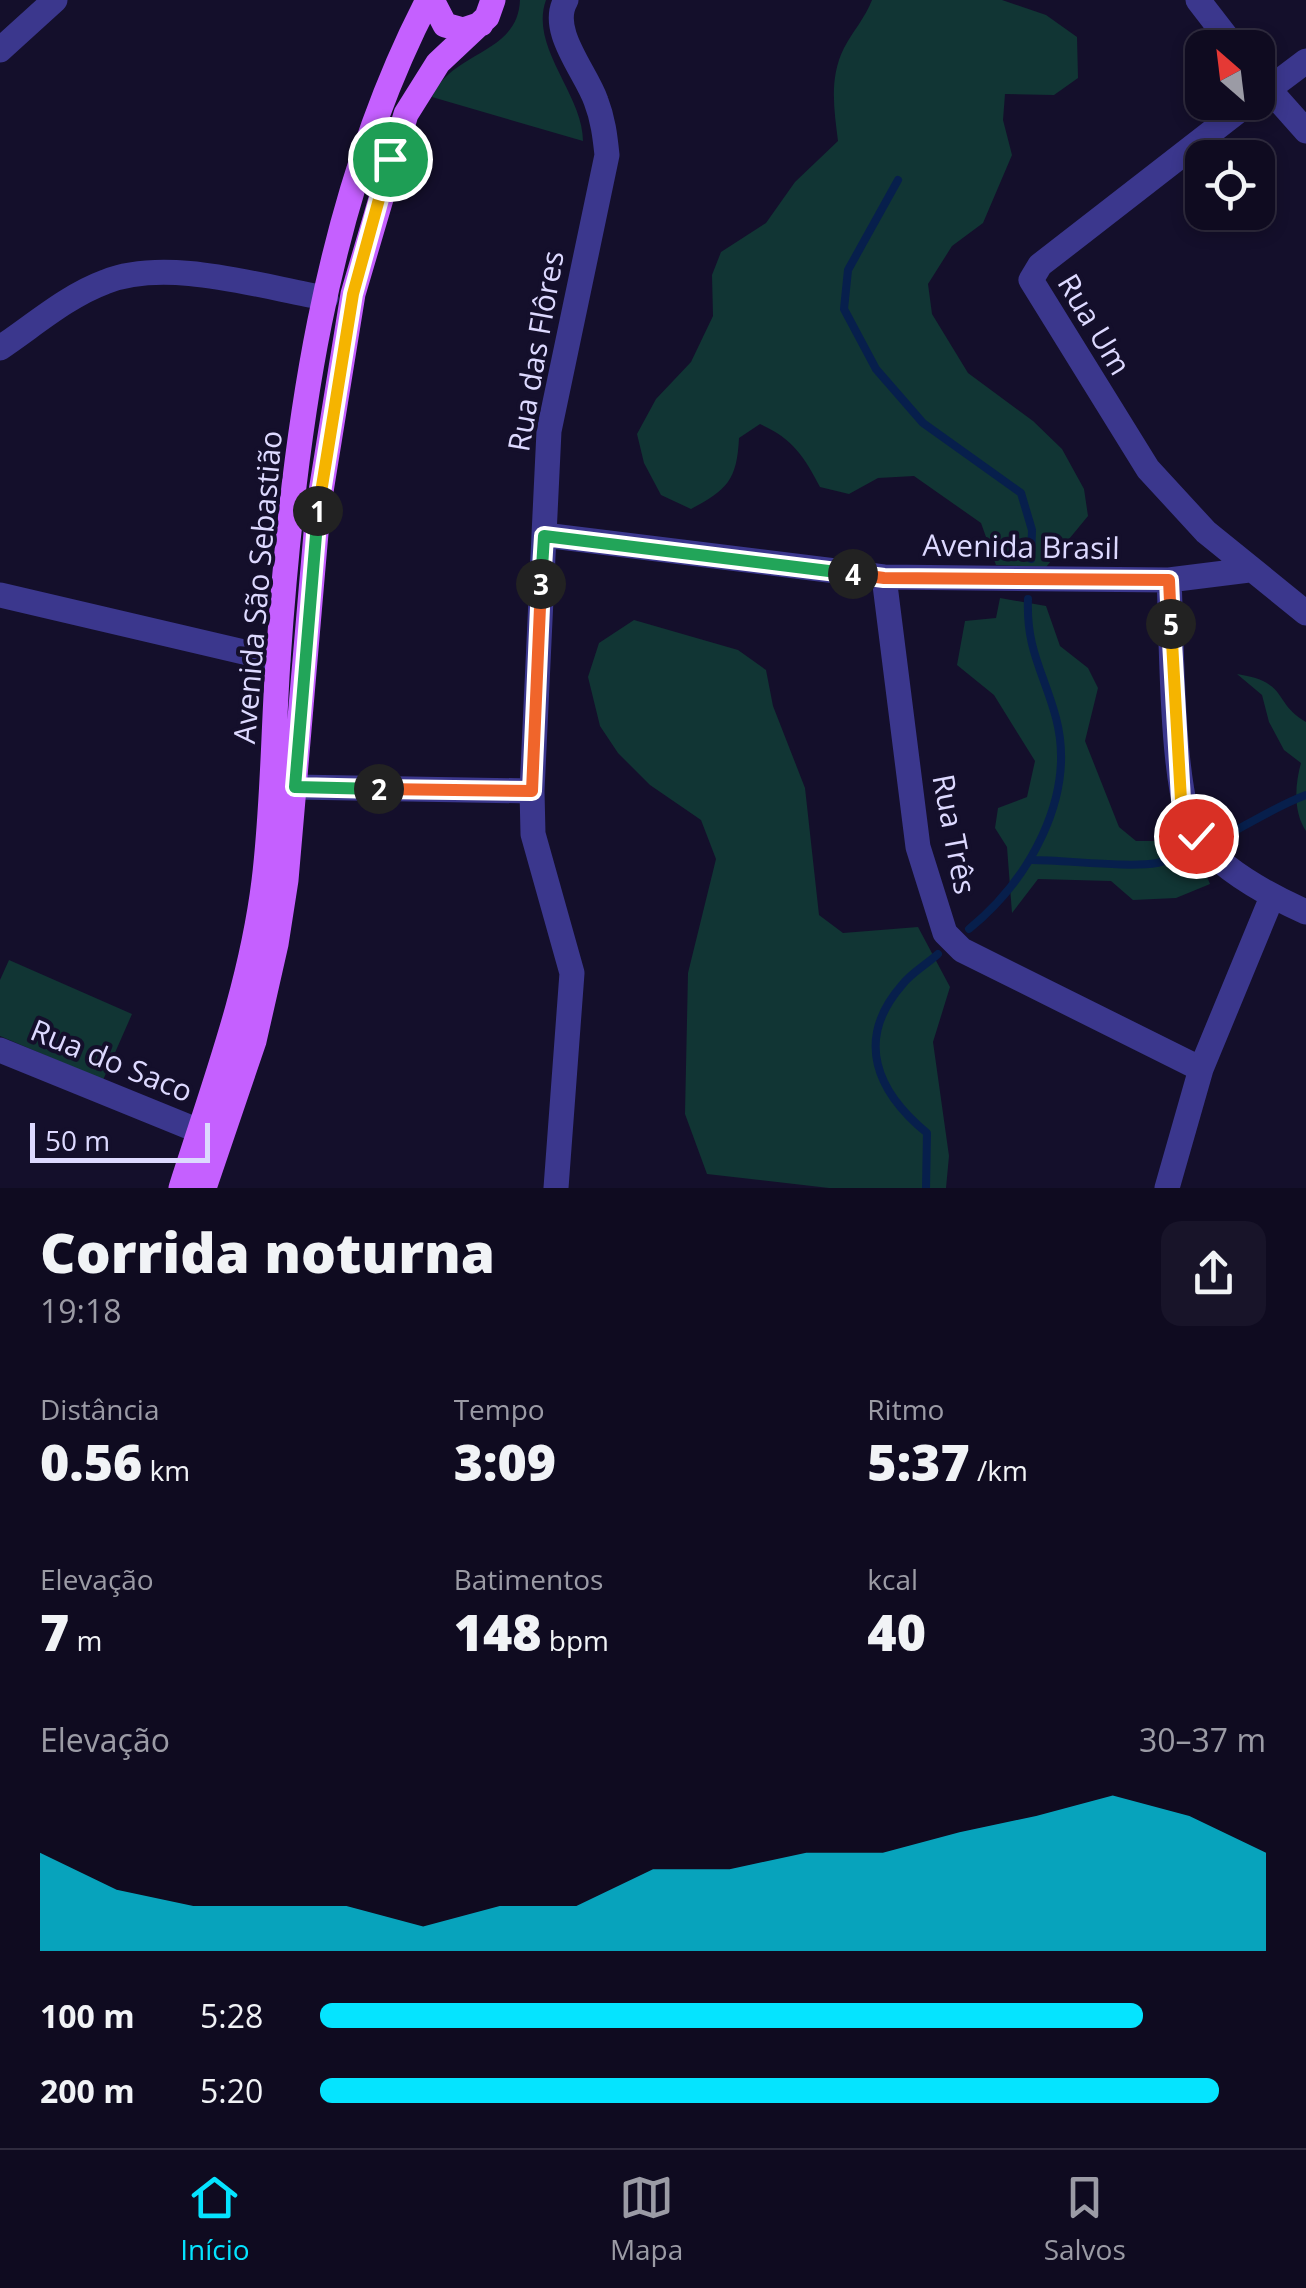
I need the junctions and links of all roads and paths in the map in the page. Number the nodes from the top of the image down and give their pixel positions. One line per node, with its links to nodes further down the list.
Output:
1 (55, 0): 8 (street)
2 (430, 0): 6 (main road); 14 (main road, Avenida São Sebastião)
3 (493, 0): 6 (main road)
4 (1198, 0): 7 (street)
5 (563, 5): 16 (street, Rua das Flôres)
6 (481, 24): 23 (main road, Avenida São Sebastião)
7 (1221, 30)
8 (0, 50)
9 (1306, 61): 10 (street)
10 (1275, 80)
11 (1275, 105): 13 (street)
12 (1222, 120): 17 (street, Rua Um)
13 (1306, 131)
14 (326, 298): 15 (street); 22 (main road, Avenida São Sebastião)
15 (0, 348)
16 (544, 536): 18 (street, Avenida Brasil); 24 (street, Rua das Flôres)
17 (1249, 570): 19 (street, Avenida Brasil); 21 (street)
18 (884, 578): 19 (street, Avenida Brasil); 28 (street, Rua Três)
19 (1169, 580): 25 (street)
20 (0, 595): 22 (street)
21 (1306, 613)
22 (278, 660): 29 (main road, Avenida São Sebastião)
23 (295, 787): 24 (street); 31 (main road, Avenida São Sebastião)
24 (532, 791): 32 (street, Rua das Flôres)
25 (1272, 897): 26 (street); 28 (street)
26 (1306, 912)
27 (0, 1050): 29 (street, Rua do Saco)
28 (1201, 1069): 33 (street)
29 (199, 1131): 30 (main road, Avenida São Sebastião)
30 (181, 1188)
31 (204, 1188)
32 (556, 1188)
33 (1168, 1188)

